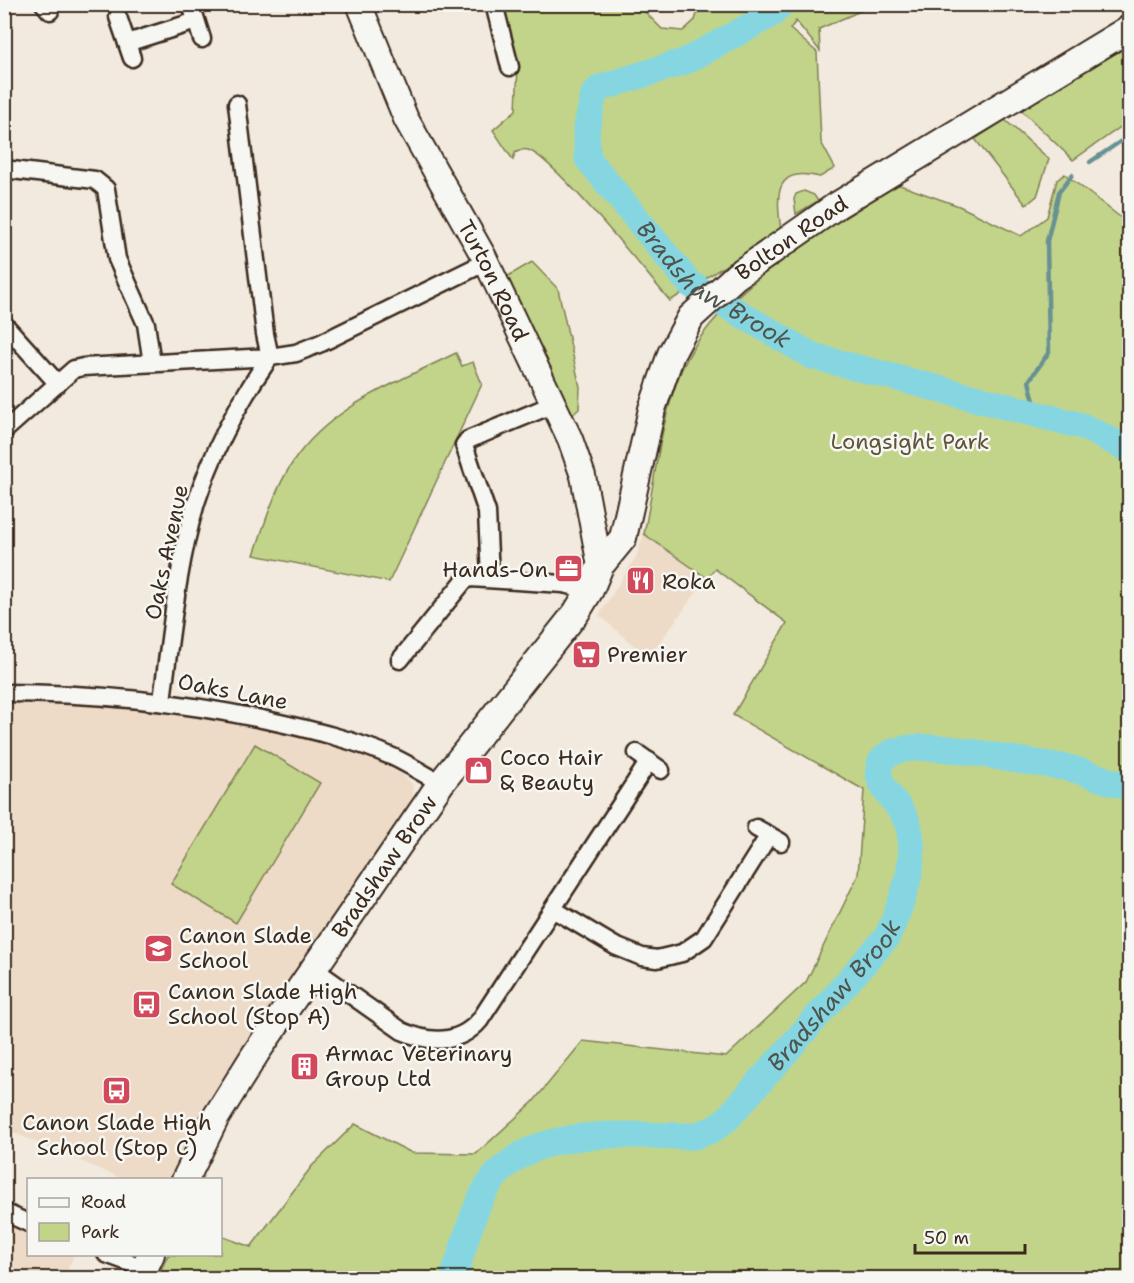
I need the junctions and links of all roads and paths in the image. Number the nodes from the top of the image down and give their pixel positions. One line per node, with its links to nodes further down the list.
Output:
1 (359, 4): 10 (main road, Turton Road)
2 (494, 4): 7 (street)
3 (193, 13): 4 (street); 6 (street)
4 (118, 17)
5 (1130, 28): 17 (main road, Bolton Road)
6 (202, 39)
7 (510, 67)
8 (237, 104): 12 (street)
9 (4, 169): 13 (street)
10 (486, 262): 12 (street); 15 (main road, Turton Road)
11 (4, 324): 14 (street)
12 (270, 357): 13 (street); 22 (street, Oaks Avenue)
13 (152, 363): 14 (street)
14 (58, 384): 16 (street)
15 (554, 404): 17 (main road, Turton Road); 18 (street)
16 (4, 431)
17 (600, 566): 19 (main road, Bradshaw Brow)
18 (490, 577): 19 (street); 20 (street)
19 (590, 590): 24 (main road, Bradshaw Brow)
20 (400, 660)
21 (4, 693): 22 (street, Oaks Lane)
22 (162, 700): 24 (street, Oaks Lane)
23 (649, 761): 26 (street)
24 (441, 783): 27 (main road, Bradshaw Brow)
25 (769, 835): 26 (street)
26 (553, 909): 27 (street)
27 (314, 969): 28 (main road, Bradshaw Brow)
28 (186, 1178)
29 (4, 1212): 30 (street)
30 (27, 1222)
31 (112, 1256): 32 (street)
32 (145, 1267)

